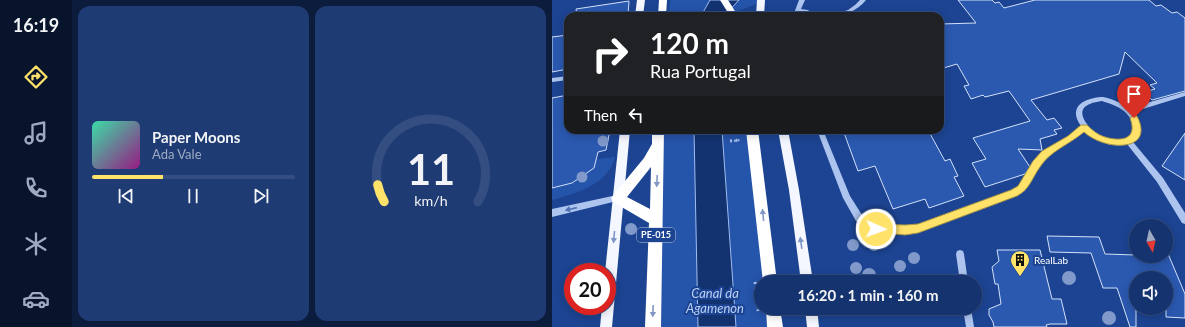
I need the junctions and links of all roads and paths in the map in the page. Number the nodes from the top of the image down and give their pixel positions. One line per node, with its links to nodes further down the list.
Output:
1 (641, 0): 8 (main road)
2 (663, 0): 9 (highway)
3 (724, 0): 10 (highway)
4 (762, 0): 11 (main road)
5 (802, 0): 7 (street)
6 (863, 0): 13 (street)
7 (798, 10): 12 (street)
8 (639, 12)
9 (662, 12)
10 (732, 12)
11 (760, 12)
12 (807, 12)
13 (847, 12)
14 (564, 78): 15 (street)
15 (552, 80)
16 (1185, 94): 17 (street)
17 (1128, 111): 18 (street); 24 (street)
18 (1084, 127): 22 (street); 24 (street)
19 (625, 134): 25 (main road)
20 (752, 134): 31 (highway, one-way to 20)
21 (784, 134): 32 (main road, one-way to 21)
22 (822, 134)
23 (658, 136): 25 (highway); 28 (highway, PE-015, one-way to 28)
24 (1128, 141): 26 (street)
25 (617, 198): 27 (street, one-way to 27); 28 (highway); 37 (main road, one-way to 37)
26 (1182, 210): 29 (street)
27 (552, 213)
28 (656, 220): 38 (highway, PE-015, one-way to 38)
29 (1185, 220)
30 (960, 254): 33 (street)
31 (769, 275)
32 (806, 275)
33 (963, 275)
34 (774, 315): 39 (highway)
35 (811, 315): 40 (main road)
36 (968, 315): 41 (street)
37 (606, 327)
38 (653, 327)
39 (775, 327)
40 (813, 327)
41 (970, 327)

